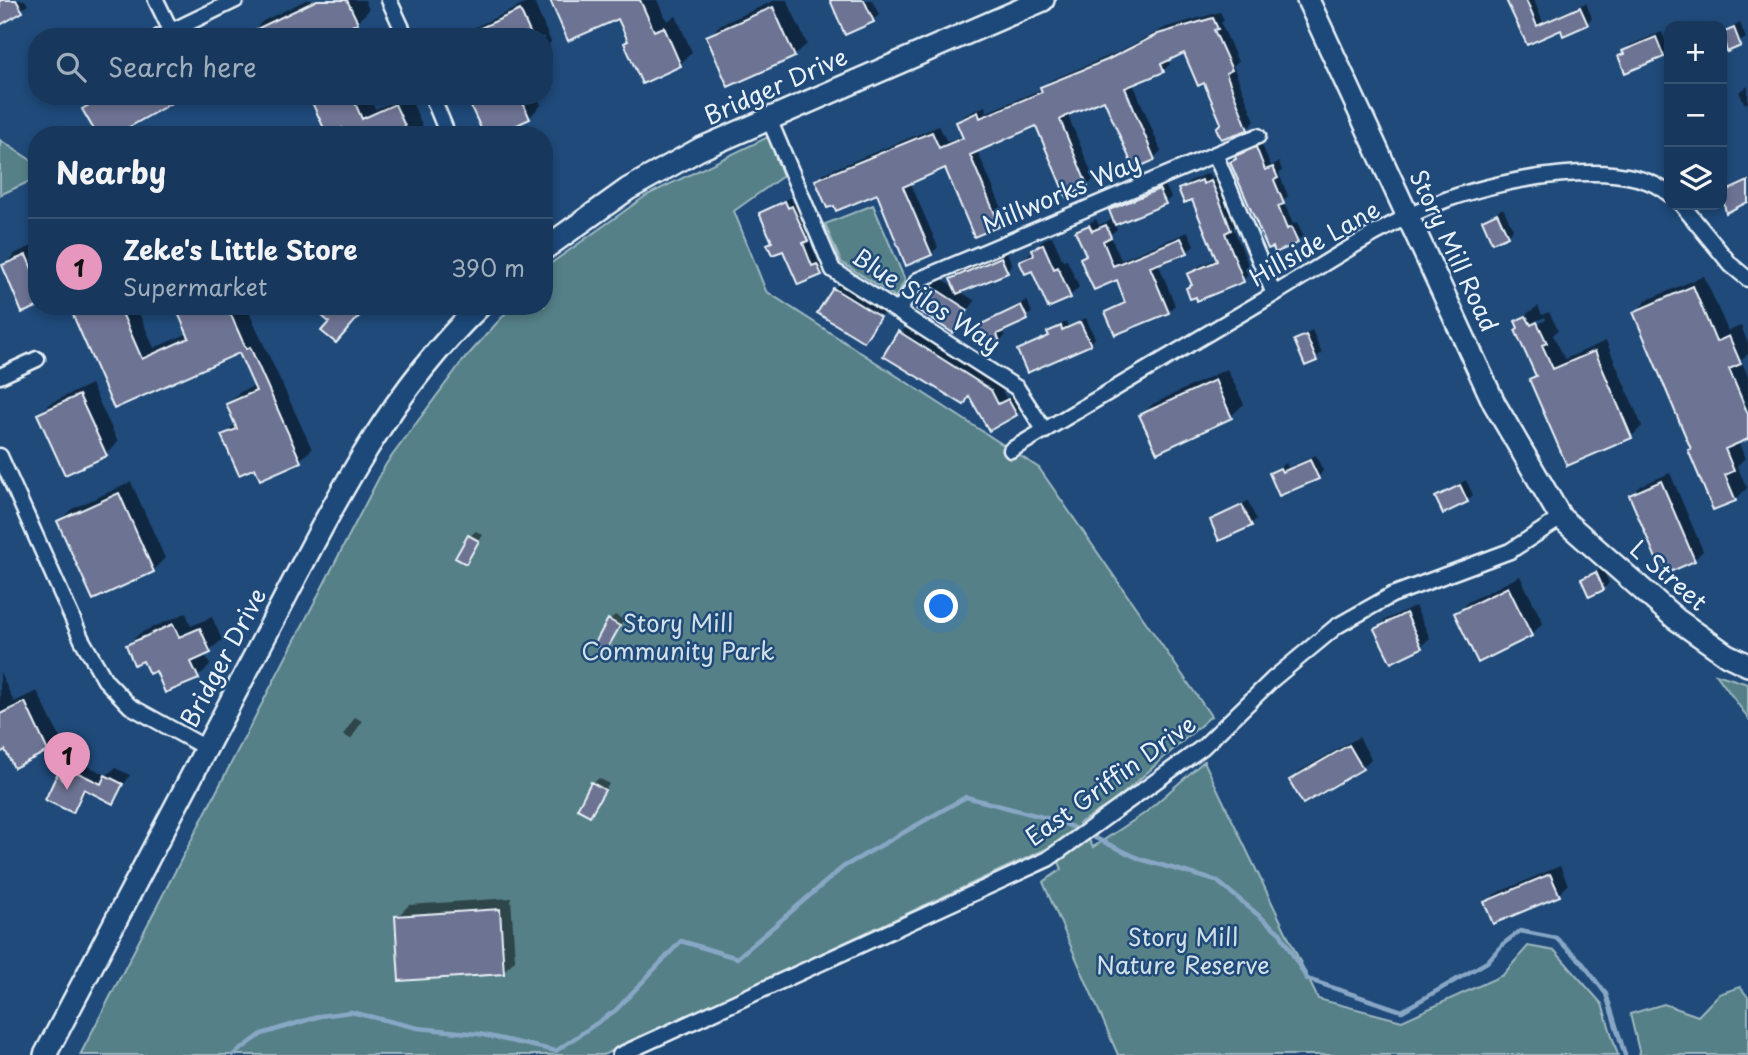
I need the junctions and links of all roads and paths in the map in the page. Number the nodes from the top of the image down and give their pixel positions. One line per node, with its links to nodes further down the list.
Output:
1 (156, 0): 6 (street)
2 (236, 0): 7 (street)
3 (389, 0): 8 (street)
4 (1043, 0): 10 (main road, Bridger Drive)
5 (1308, 0): 16 (main road, Story Mill Road)
6 (163, 28)
7 (178, 28)
8 (402, 28)
9 (436, 105): 11 (street)
10 (769, 119): 17 (main road, Bridger Drive); 20 (street, Blue Silos Way)
11 (444, 126)
12 (1258, 135): 13 (street, Millworks Way)
13 (1215, 154): 19 (street); 20 (street, Millworks Way)
14 (1664, 191): 16 (street, Hillside Lane)
15 (1686, 210): 18 (street)
16 (1409, 216): 19 (street, Hillside Lane); 27 (main road, Story Mill Road)
17 (553, 243)
18 (1748, 279)
19 (1274, 294): 24 (street, Hillside Lane)
20 (898, 312): 24 (street, Blue Silos Way)
21 (472, 315): 29 (main road, Bridger Drive)
22 (37, 359): 23 (street)
23 (0, 376)
24 (1045, 431): 25 (street, Hillside Lane)
25 (1012, 450)
26 (0, 456): 29 (street)
27 (1561, 518): 28 (main road, L Street); 31 (street, East Griffin Drive)
28 (1748, 665)
29 (206, 748): 30 (main road, Bridger Drive)
30 (45, 1055)
31 (620, 1055)

